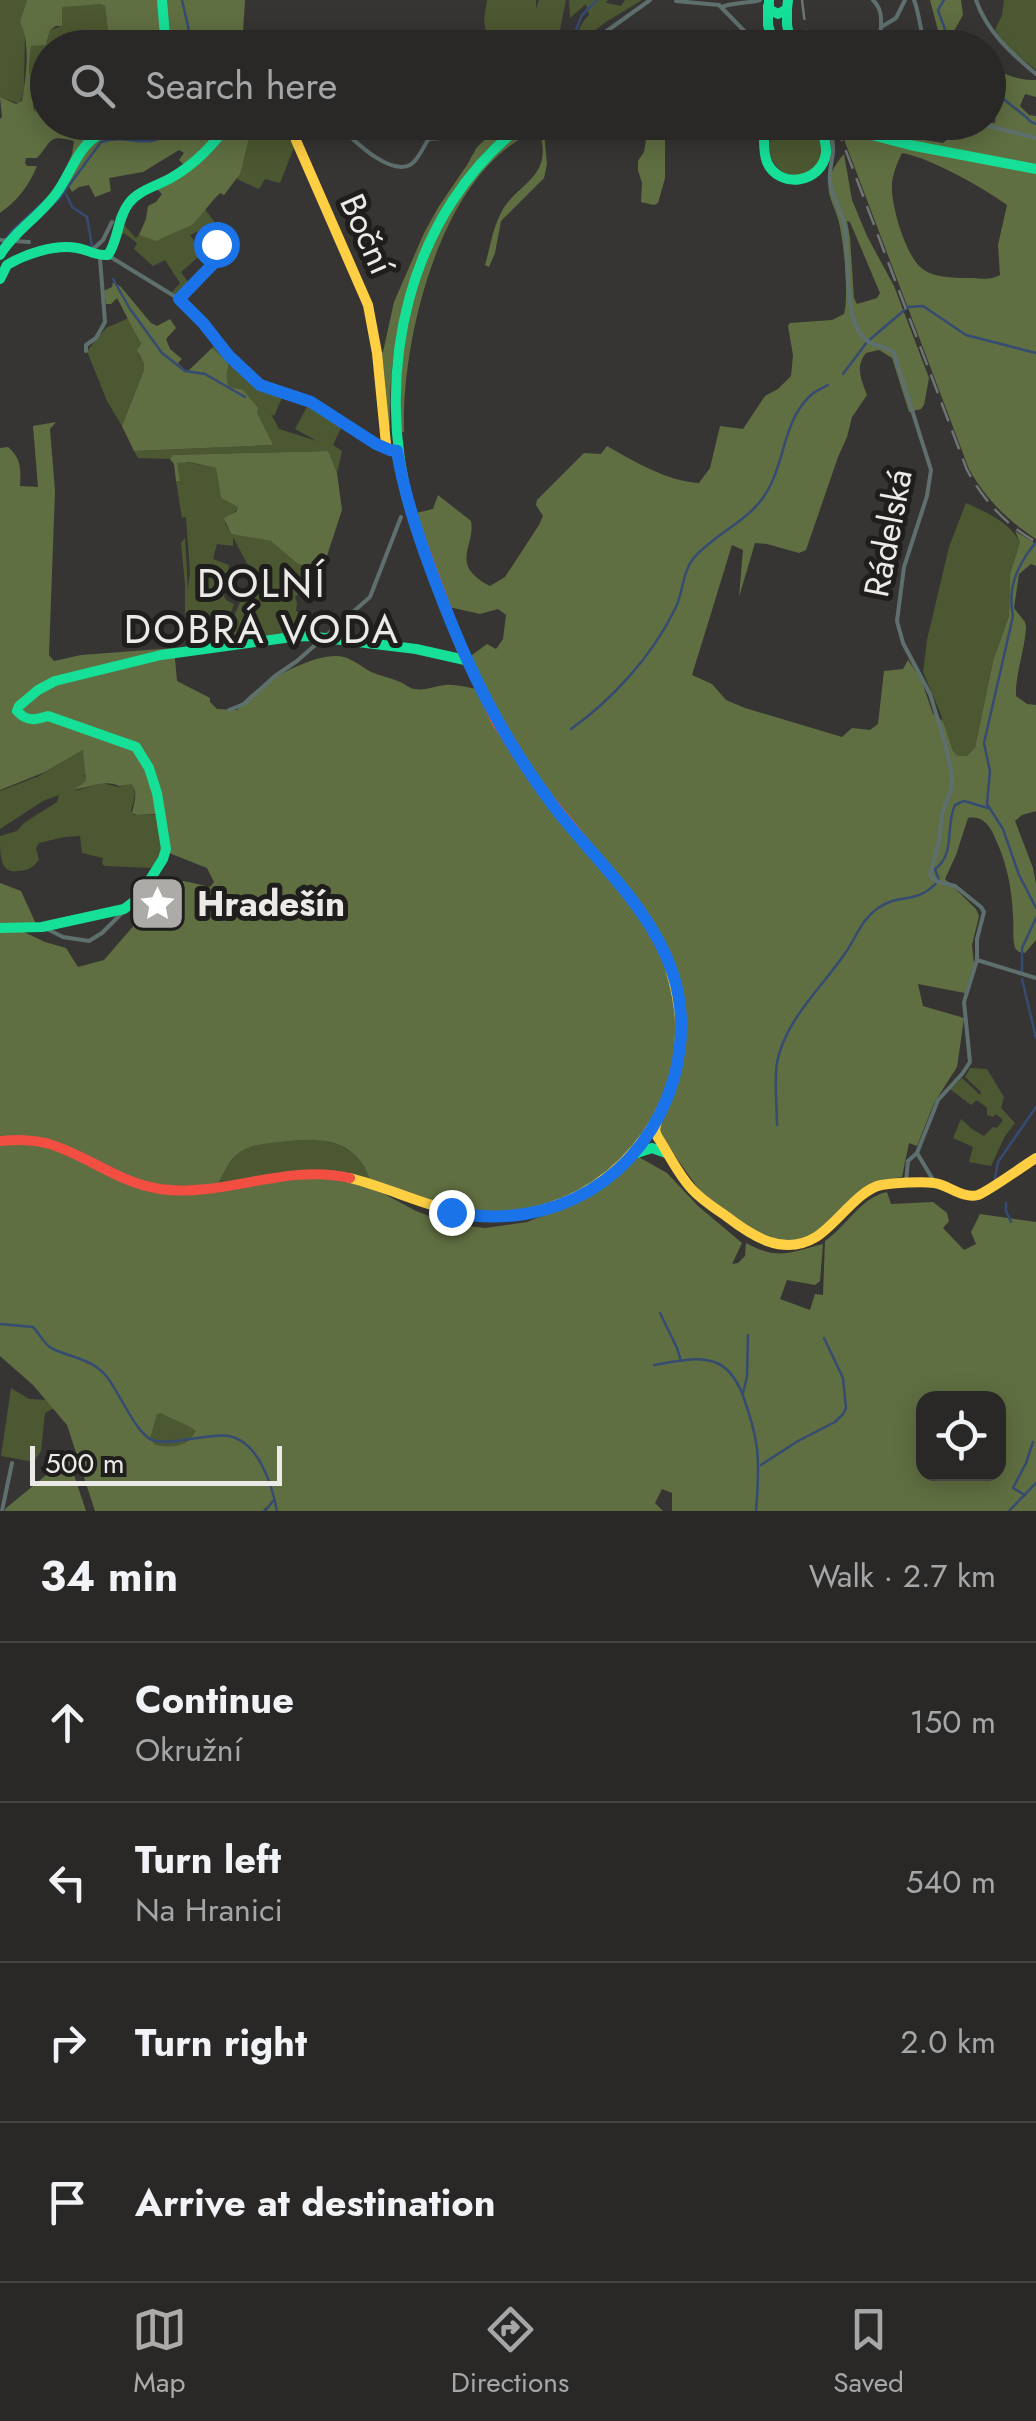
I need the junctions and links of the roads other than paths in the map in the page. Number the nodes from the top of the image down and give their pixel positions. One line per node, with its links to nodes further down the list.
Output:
1 (162, 0): 13 (main road)
2 (650, 0): 14 (street)
3 (872, 0): 10 (street)
4 (904, 0): 11 (street)
5 (914, 0): 17 (street)
6 (976, 0): 18 (street)
7 (676, 1): 8 (street)
8 (722, 7): 9 (street); 15 (street)
9 (777, 7): 16 (main road)
10 (881, 14): 11 (street); 12 (street)
11 (892, 21): 12 (street)
12 (881, 28)
13 (164, 30)
14 (608, 30)
15 (744, 30)
16 (788, 30)
17 (922, 30)
18 (992, 30)
19 (1006, 47): 20 (street)
20 (1036, 74)
21 (1006, 130): 22 (street)
22 (1036, 138)
23 (93, 140): 36 (main road)
24 (216, 140): 39 (main road)
25 (296, 140): 43 (main road, Boční)
26 (354, 140): 27 (street)
27 (428, 140)
28 (504, 140): 43 (main road)
29 (825, 140): 32 (main road)
30 (833, 140): 51 (street, Rádelská)
31 (888, 140): 33 (main road, bridge)
32 (766, 141)
33 (1036, 169)
34 (112, 222): 39 (street)
35 (219, 224): 41 (street)
36 (4, 240): 37 (street); 38 (main road)
37 (29, 242)
38 (0, 255)
39 (99, 255): 40 (main road); 41 (street); 42 (street)
40 (0, 279)
41 (179, 299): 43 (street)
42 (86, 351)
43 (392, 450): 46 (main road)
44 (401, 517): 45 (street)
45 (324, 638): 46 (main road); 47 (street); 48 (main road)
46 (465, 660): 54 (main road)
47 (229, 710)
48 (124, 909): 49 (main road); 49 (street)
49 (42, 926): 50 (main road)
50 (0, 928)
51 (977, 960): 52 (street); 55 (street)
52 (1036, 978)
53 (0, 1140): 54 (main road)
54 (654, 1142): 57 (main road)
55 (917, 1153): 57 (street); 58 (street)
56 (1036, 1158): 58 (main road)
57 (906, 1182): 58 (main road)
58 (935, 1183)
59 (12, 1463): 60 (street)
60 (2, 1511)

